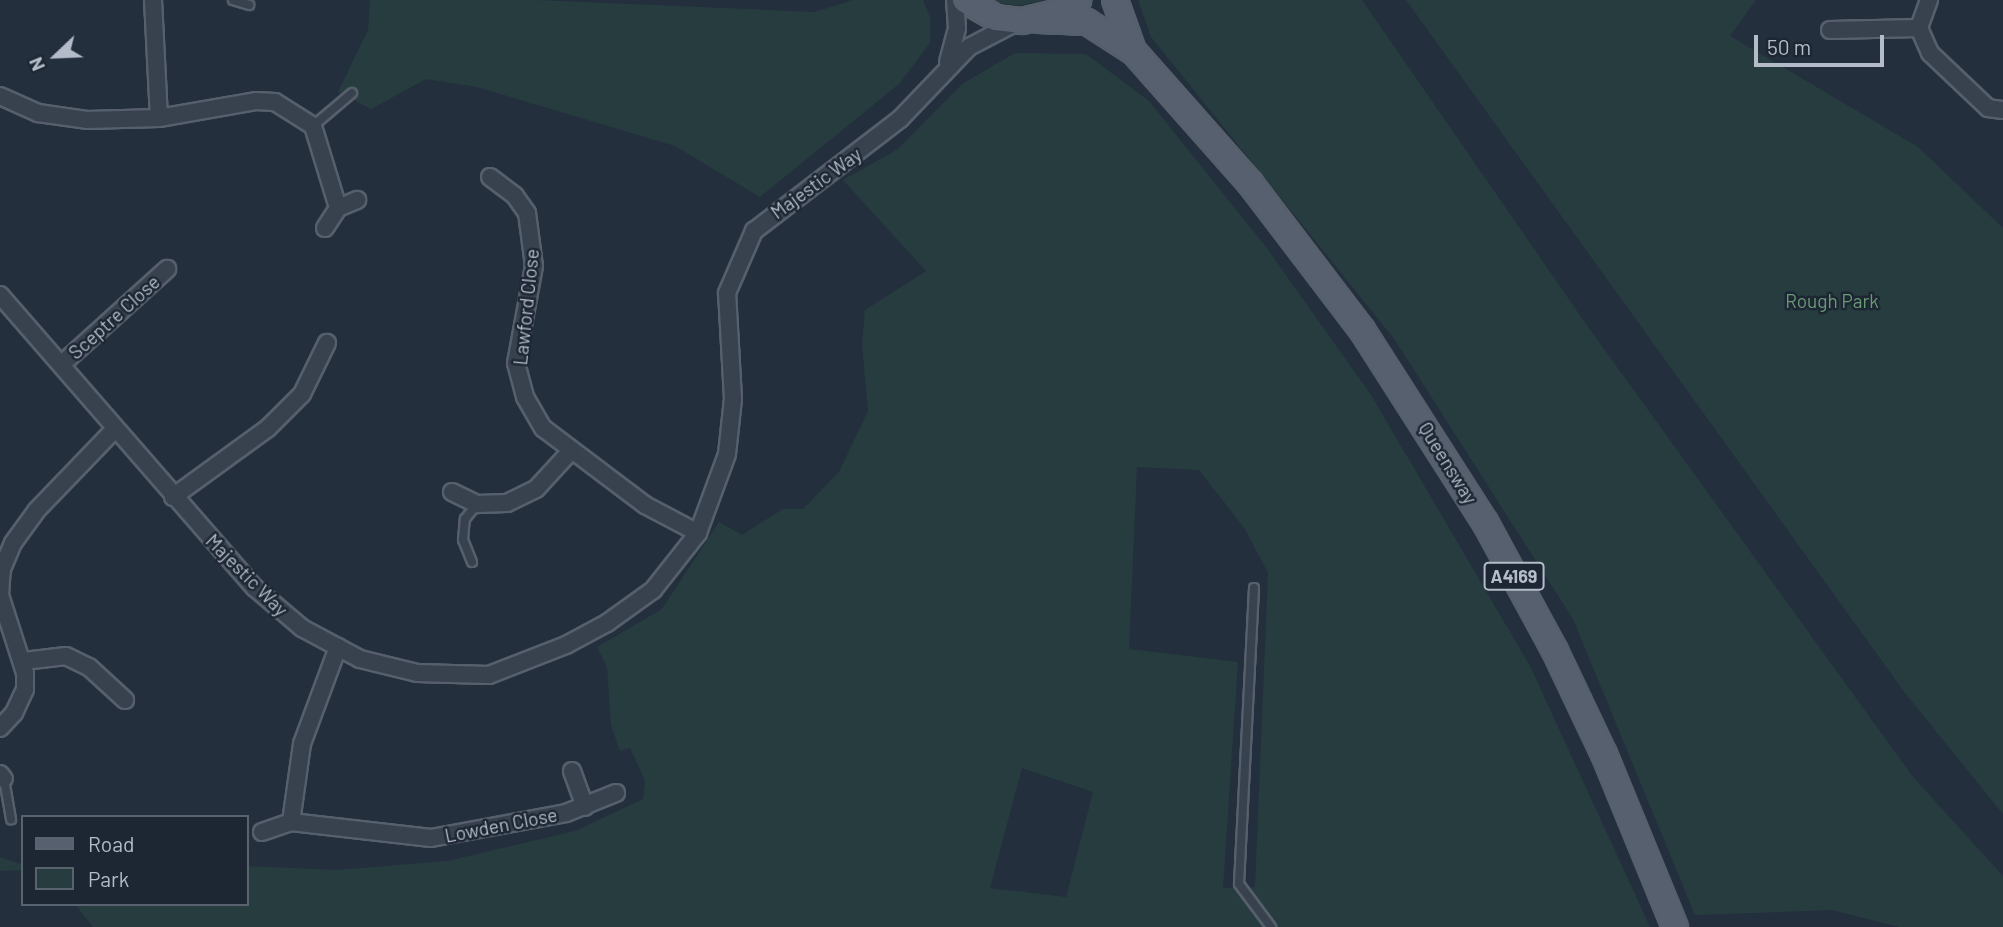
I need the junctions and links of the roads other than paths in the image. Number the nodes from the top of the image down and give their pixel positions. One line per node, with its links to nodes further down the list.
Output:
1 (153, 0): 17 (street)
2 (233, 0): 8 (lane)
3 (955, 0): 13 (street, Majestic Way)
4 (965, 0): 9 (main road, Queensway)
5 (1078, 0): 9 (main road)
6 (1115, 0): 12 (main road, Queensway / A4169)
7 (1929, 0): 10 (street)
8 (249, 5)
9 (1030, 21): 12 (main road, Queensway / A4169); 13 (street, Majestic Way)
10 (1919, 28): 11 (street); 16 (street)
11 (1830, 30)
12 (1134, 52): 47 (main road, Queensway / A4169)
13 (939, 76): 32 (street, Majestic Way)
14 (352, 93): 18 (lane)
15 (0, 96): 17 (street)
16 (2003, 110)
17 (159, 118): 18 (street)
18 (313, 126): 21 (street)
19 (490, 177): 28 (street, Lawford Close)
20 (357, 200): 21 (street)
21 (338, 208): 22 (street)
22 (325, 228)
23 (166, 269): 26 (street, Sceptre Close)
24 (0, 295): 26 (street, Majestic Way)
25 (327, 343): 30 (street)
26 (62, 364): 27 (street, Majestic Way)
27 (115, 429): 30 (street, Majestic Way); 33 (street)
28 (570, 452): 31 (street); 32 (street, Lawford Close)
29 (452, 492): 31 (street)
30 (173, 497): 36 (street, Majestic Way)
31 (477, 504): 34 (lane)
32 (698, 533): 36 (street, Majestic Way)
33 (6, 540): 37 (street)
34 (472, 562)
35 (1254, 588): 48 (lane)
36 (338, 648): 45 (street)
37 (24, 661): 38 (street); 39 (street)
38 (125, 700)
39 (0, 728)
40 (572, 771): 43 (street, Lowden Close)
41 (2, 777): 44 (lane)
42 (616, 793): 43 (street, Lowden Close)
43 (585, 807): 45 (street, Lowden Close)
44 (11, 819)
45 (291, 822): 46 (street, Lowden Close)
46 (261, 832)
47 (1671, 917)
48 (1271, 927)

